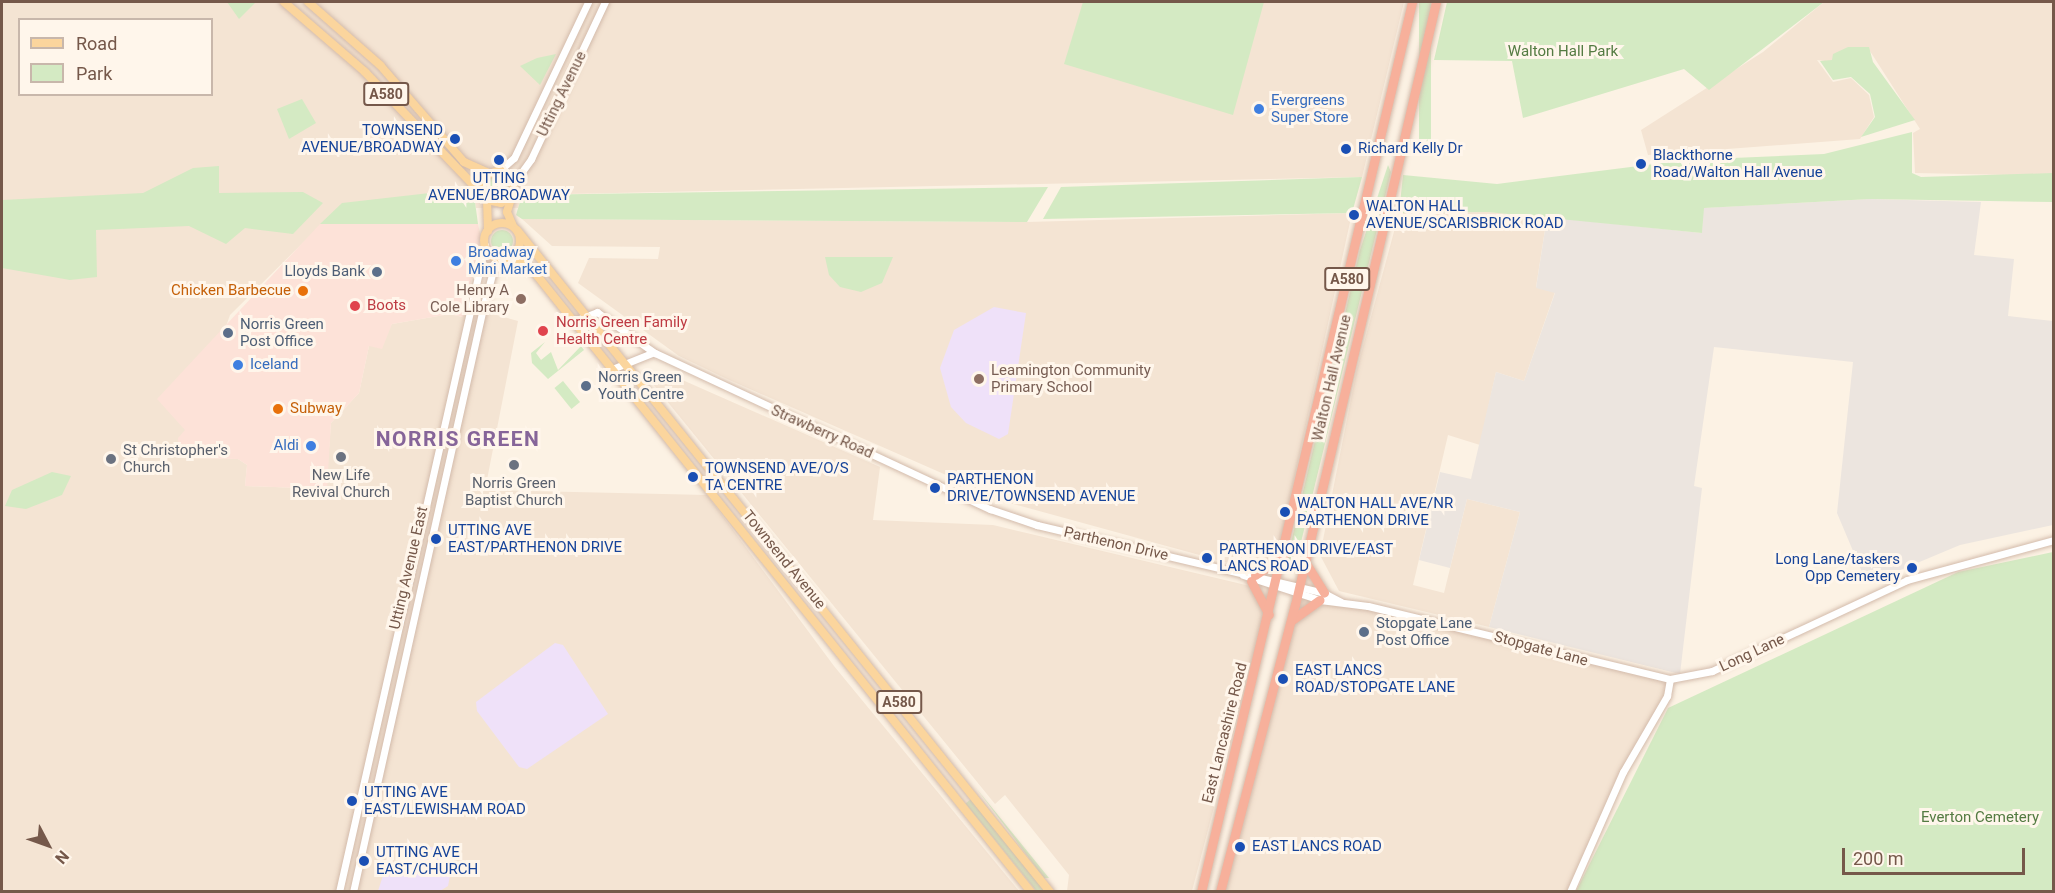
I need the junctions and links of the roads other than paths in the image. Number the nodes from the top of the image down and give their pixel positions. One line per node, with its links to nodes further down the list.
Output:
1 (284, 2): 10 (main road, A580)
2 (308, 2): 8 (main road, A580)
3 (588, 2): 7 (street, Utting Avenue)
4 (605, 2): 9 (street, Utting Avenue)
5 (1412, 2): 26 (highway, Walton Hall Avenue / A580)
6 (1436, 2): 27 (highway, Walton Hall Avenue / A580)
7 (500, 170): 8 (main road); 9 (main road)
8 (489, 173): 10 (main road)
9 (513, 184): 11 (main road)
10 (481, 193): 12 (main road, A580)
11 (510, 198): 12 (main road); 13 (main road)
12 (487, 200): 14 (main road)
13 (515, 228): 14 (main road); 16 (main road); 19 (main road, Townsend Avenue / A580)
14 (488, 231): 15 (main road)
15 (485, 245): 16 (main road, A580); 18 (street, Utting Avenue East)
16 (508, 259): 17 (street); 20 (main road, Townsend Avenue / A580)
17 (498, 264): 18 (street); 36 (street, Utting Avenue East)
18 (478, 269): 35 (street, Utting Avenue East)
19 (586, 312): 20 (street); 21 (street, Strawberry Road); 22 (main road, Townsend Avenue / A580)
20 (574, 321): 23 (main road, Townsend Avenue / A580)
21 (655, 353): 22 (street); 24 (street, Strawberry Road)
22 (626, 362): 23 (street); 38 (main road, Townsend Avenue / A580)
23 (612, 369): 37 (main road, Townsend Avenue / A580)
24 (990, 509): 28 (street, Parthenon Drive)
25 (2054, 540): 34 (street, Long Lane)
26 (1283, 556): 28 (highway); 29 (highway, Walton Hall Avenue / A580)
27 (1305, 562): 30 (highway, Walton Hall Avenue / A580); 31 (highway)
28 (1250, 577): 29 (street, Parthenon Drive); 32 (highway)
29 (1278, 585): 30 (street, Stopgate Lane); 32 (highway, East Lancashire Road / A580)
30 (1298, 591): 31 (street, Stopgate Lane); 33 (highway, A580)
31 (1322, 597): 33 (highway); 34 (street, Stopgate Lane)
32 (1269, 615): 39 (highway, East Lancashire Road / A580)
33 (1291, 621): 40 (highway, A580)
34 (1670, 680): 41 (street)
35 (339, 891)
36 (353, 891)
37 (1031, 891)
38 (1050, 891)
39 (1201, 891)
40 (1220, 891)
41 (1570, 891)

